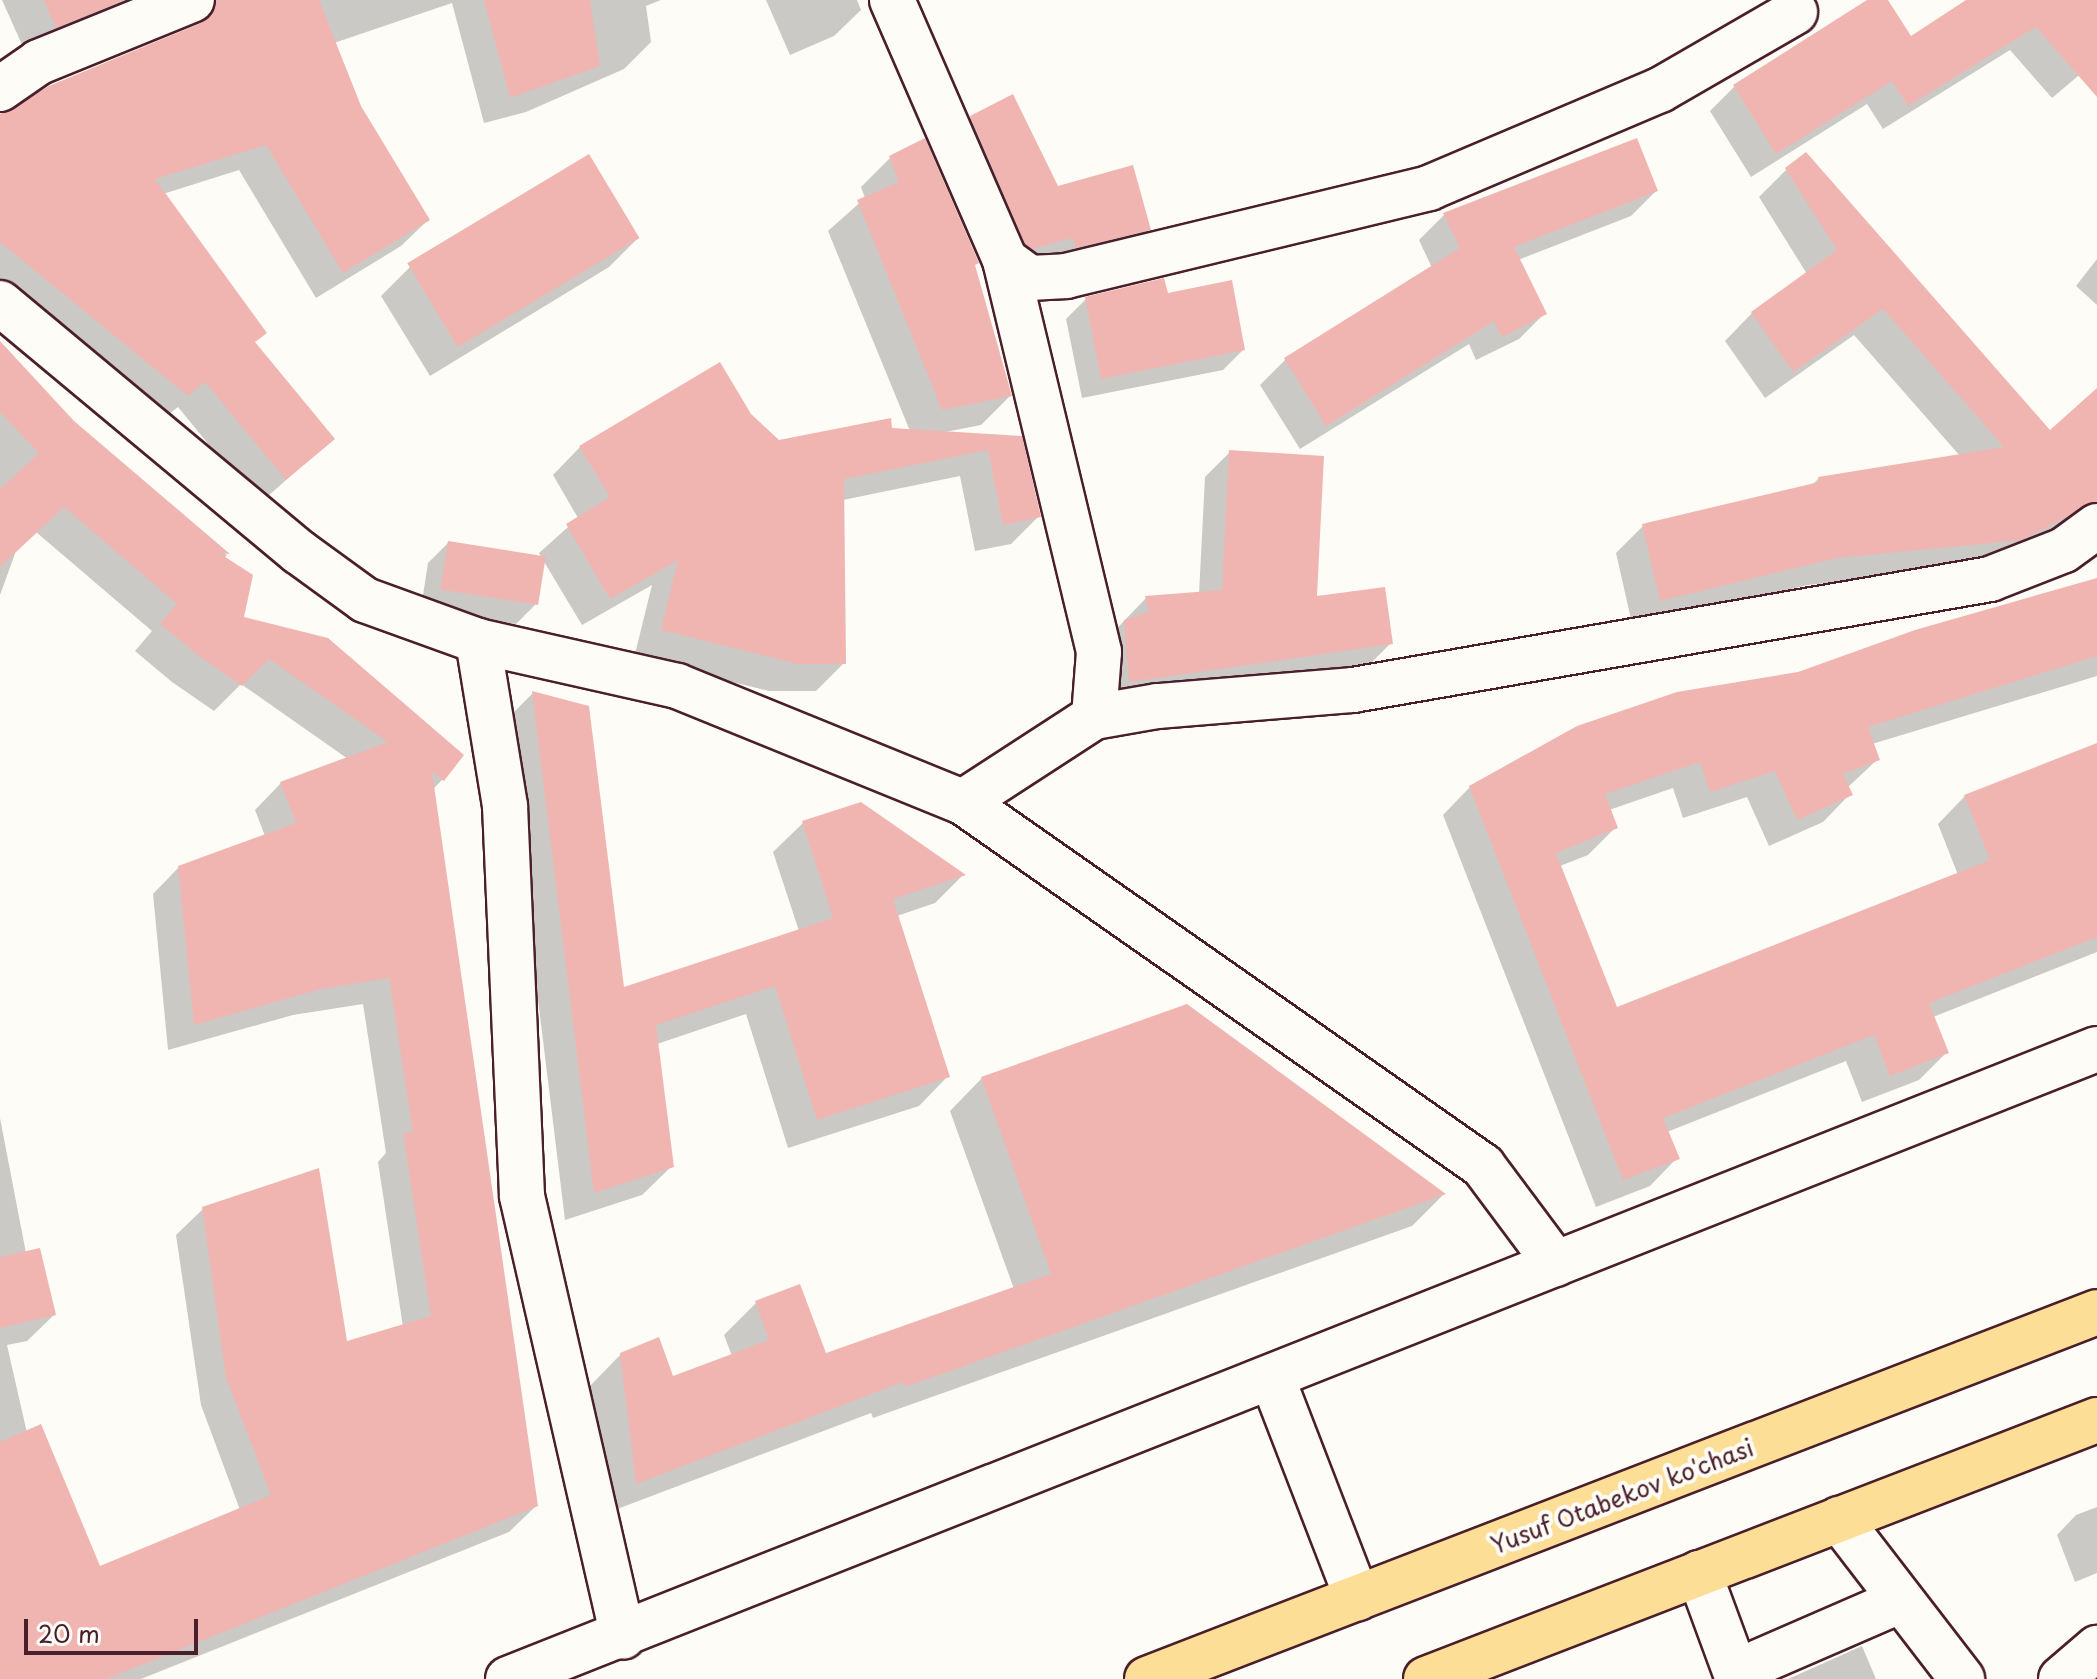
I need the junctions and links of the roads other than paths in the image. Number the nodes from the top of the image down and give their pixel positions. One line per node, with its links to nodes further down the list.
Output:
1 (192, 0): 4 (street)
2 (892, 0): 5 (street)
3 (1795, 12): 5 (street)
4 (0, 89)
5 (1005, 260): 9 (street)
6 (0, 303): 8 (street)
7 (2097, 526): 9 (street)
8 (478, 641): 10 (street); 20 (street)
9 (1094, 717): 10 (street)
10 (963, 802): 12 (street)
11 (2097, 1049): 12 (street)
12 (1556, 1264): 14 (street)
13 (2097, 1312): 18 (main road, Yusuf Otabekov ko'chasi)
14 (1273, 1380): 18 (street); 20 (street)
15 (2097, 1420): 16 (main road)
16 (1839, 1519): 17 (main road); 19 (street)
17 (1699, 1573): 22 (street); 25 (main road)
18 (1357, 1598): 24 (main road, Yusuf Otabekov ko'chasi)
19 (1899, 1601): 22 (street); 26 (street)
20 (623, 1637): 23 (street)
21 (2097, 1648): 27 (street)
22 (1737, 1675)
23 (508, 1679)
24 (1147, 1679)
25 (1426, 1679)
26 (1962, 1679)
27 (2061, 1679)

